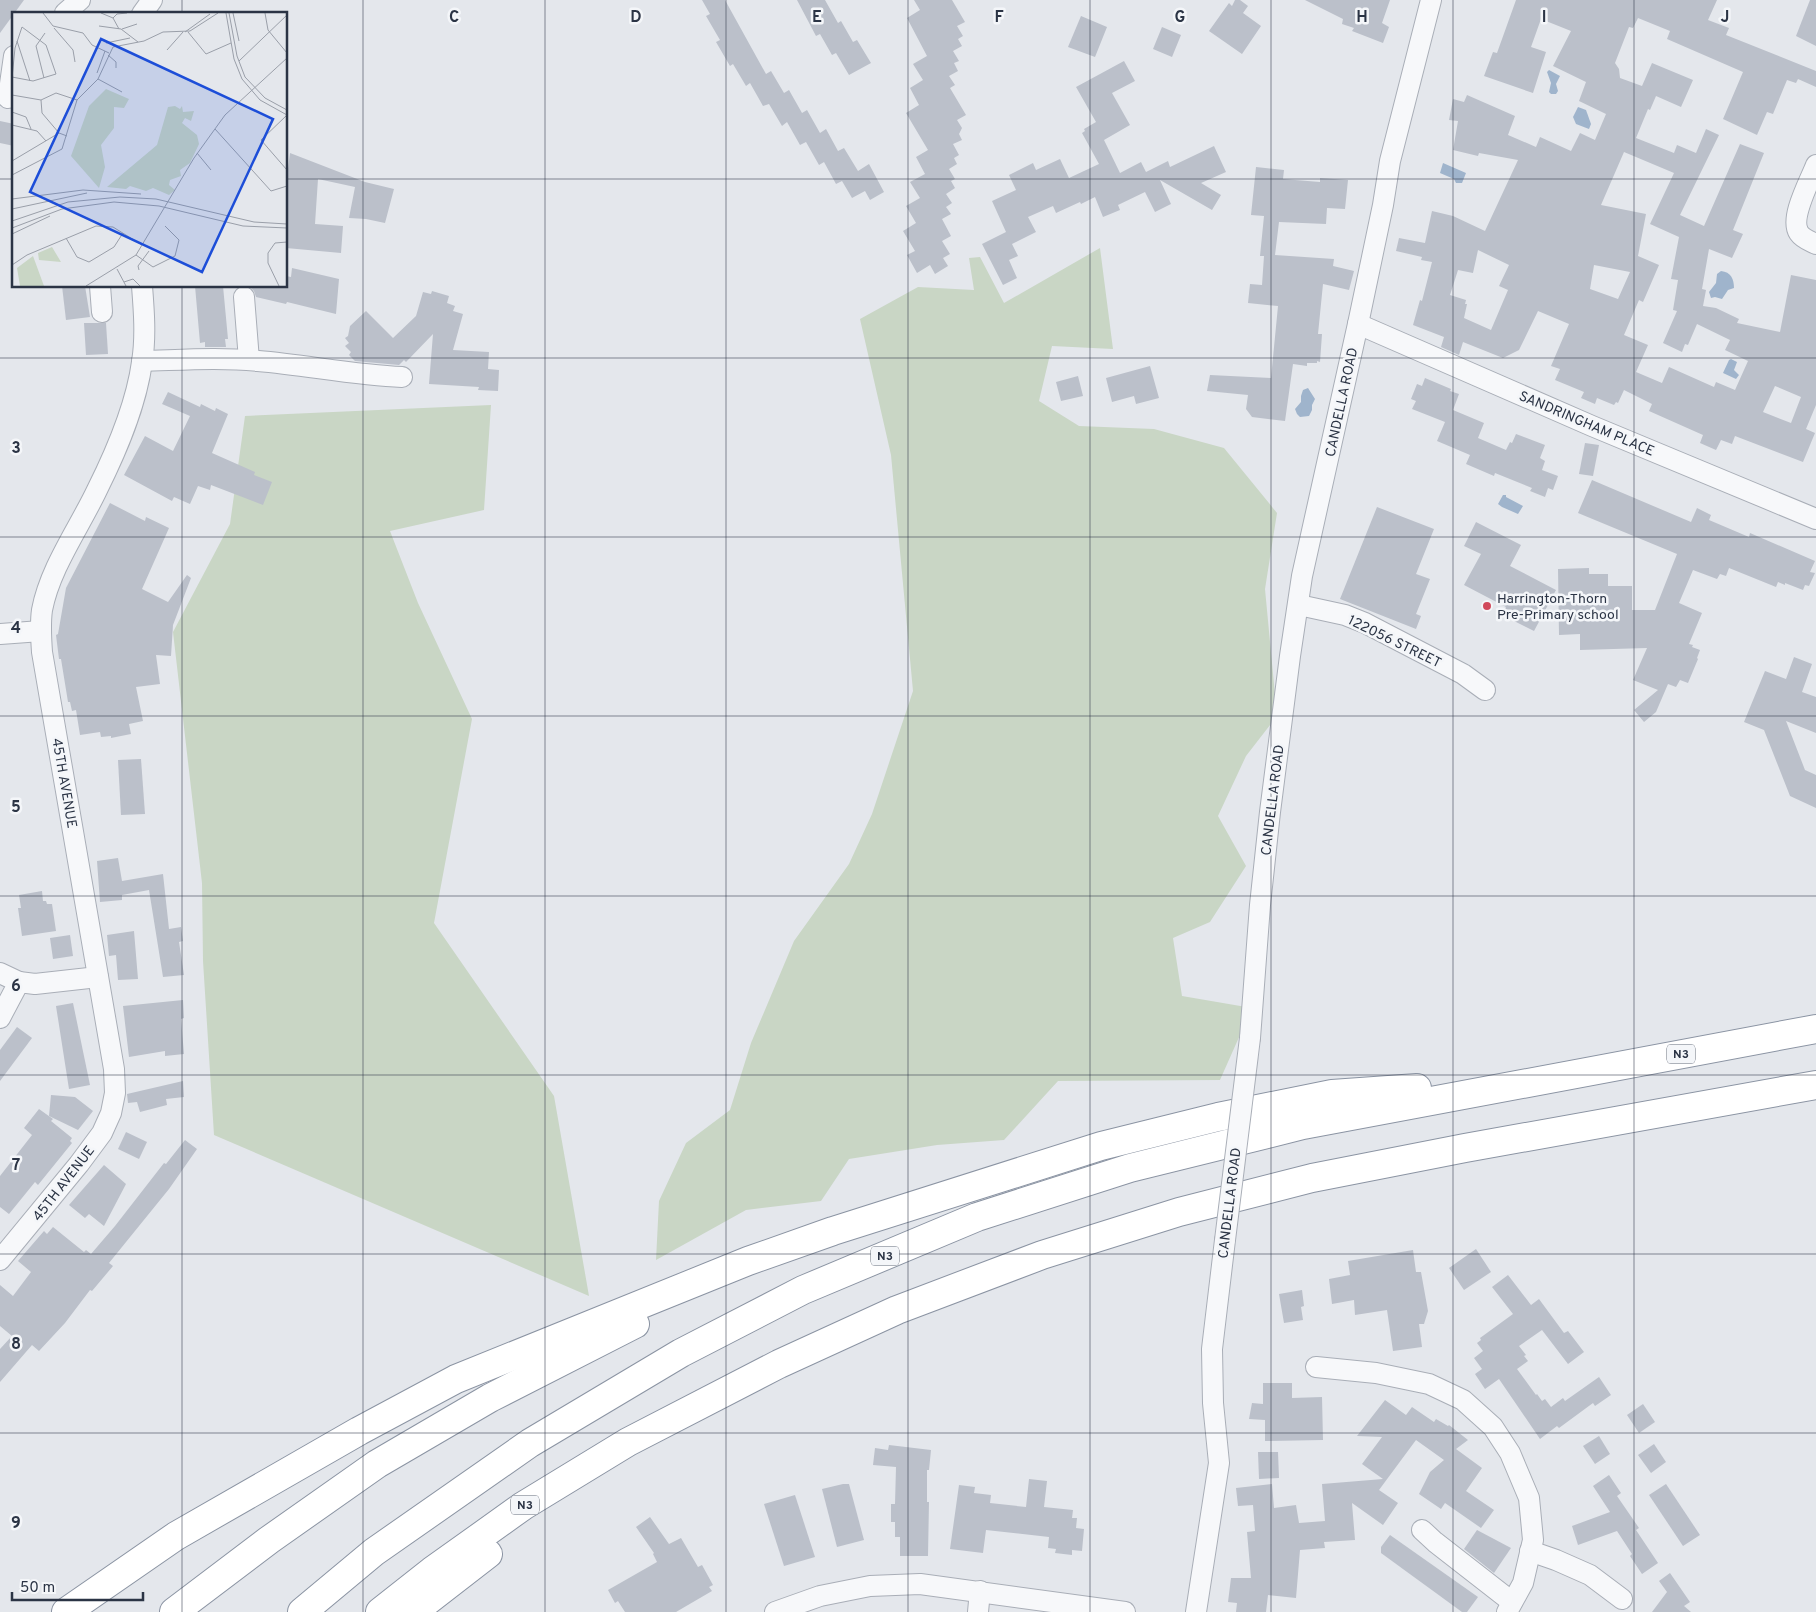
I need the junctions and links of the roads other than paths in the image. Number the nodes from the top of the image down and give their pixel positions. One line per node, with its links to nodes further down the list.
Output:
1 (80, 0): 4 (street)
2 (152, 0): 5 (street)
3 (1431, 0): 14 (street, CANDELLA ROAD)
4 (66, 12)
5 (143, 12)
6 (12, 68): 7 (street)
7 (7, 97)
8 (1816, 165): 9 (street)
9 (1816, 244)
10 (100, 288): 13 (street)
11 (142, 288): 16 (street, 45TH AVENUE)
12 (244, 298): 15 (street)
13 (102, 312)
14 (1358, 324): 18 (street, SANDRINGHAM PLACE); 19 (street, CANDELLA ROAD)
15 (249, 360): 16 (street); 17 (street)
16 (142, 361): 20 (street, 45TH AVENUE)
17 (402, 377)
18 (1816, 519)
19 (1299, 605): 22 (street, 122056 STREET); 47 (street, CANDELLA ROAD, bridge)
20 (40, 631): 21 (street); 24 (street, 45TH AVENUE)
21 (0, 634)
22 (1485, 690)
23 (0, 973): 25 (street)
24 (98, 978): 25 (street); 31 (street, 45TH AVENUE)
25 (19, 982): 26 (street)
26 (0, 1018)
27 (1816, 1029): 28 (highway, N3)
28 (1545, 1079): 30 (highway); 41 (highway, N3)
29 (1816, 1085): 33 (highway, N3)
30 (833, 1231): 39 (highway); 40 (highway)
31 (0, 1260)
32 (1316, 1366): 35 (street)
33 (681, 1414): 42 (highway, N3); 43 (highway)
34 (1422, 1530): 38 (street)
35 (1530, 1551): 37 (street); 38 (street)
36 (980, 1591): 44 (street); 45 (street); 46 (street)
37 (1622, 1599)
38 (1510, 1607)
39 (66, 1612)
40 (174, 1612)
41 (302, 1612)
42 (380, 1612)
43 (413, 1612)
44 (775, 1612)
45 (978, 1612)
46 (1125, 1612)
47 (1196, 1612)

